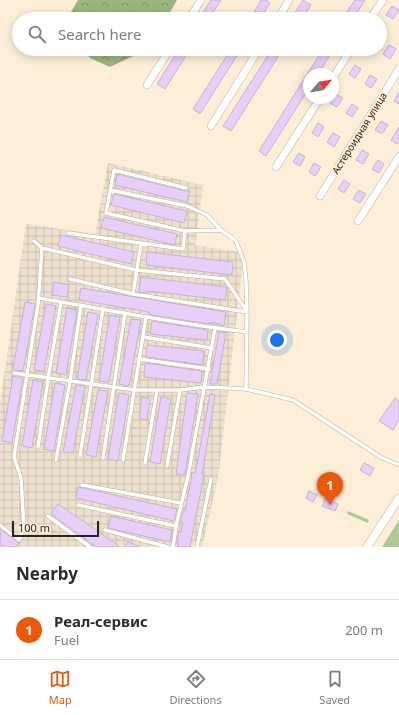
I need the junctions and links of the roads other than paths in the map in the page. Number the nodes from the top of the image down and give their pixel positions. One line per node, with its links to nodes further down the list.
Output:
1 (201, 0): 4 (street)
2 (289, 0): 5 (street)
3 (382, 0): 6 (street)
4 (193, 12)
5 (282, 12)
6 (374, 12)
7 (166, 56): 12 (street)
8 (255, 56): 14 (street)
9 (347, 56): 10 (street)
10 (339, 68)
11 (399, 69): 19 (street, Астероидная улица)
12 (147, 85)
13 (316, 104): 16 (street)
14 (210, 126)
15 (399, 157): 20 (street)
16 (276, 167)
17 (186, 188): 18 (lane)
18 (110, 190): 21 (lane); 22 (lane)
19 (320, 196)
20 (358, 221)
21 (221, 230): 22 (lane); 34 (lane)
22 (185, 231): 25 (lane)
23 (68, 233): 25 (lane)
24 (34, 241): 26 (lane)
25 (140, 244): 27 (lane)
26 (42, 248): 27 (lane); 30 (lane)
27 (136, 270): 29 (lane); 34 (lane)
28 (70, 279): 29 (lane)
29 (133, 294): 34 (lane)
30 (39, 298): 31 (lane); 44 (lane)
31 (61, 302): 32 (lane); 45 (lane)
32 (81, 306): 33 (lane); 46 (lane)
33 (103, 310): 35 (lane); 47 (lane)
34 (247, 312): 38 (lane)
35 (125, 313): 36 (lane); 48 (lane)
36 (146, 317): 37 (lane); 39 (lane)
37 (215, 328): 38 (lane); 40 (lane)
38 (247, 332): 50 (lane)
39 (143, 337): 40 (lane); 41 (lane)
40 (212, 348): 42 (lane)
41 (139, 359): 42 (lane); 51 (lane)
42 (209, 369): 49 (lane)
43 (14, 373): 44 (lane)
44 (27, 376): 45 (lane); 68 (lane)
45 (48, 378): 46 (lane); 54 (lane)
46 (70, 381): 47 (lane); 57 (lane)
47 (91, 384): 48 (lane); 55 (lane)
48 (113, 387): 51 (lane); 56 (lane)
49 (205, 387): 50 (lane); 53 (lane); 65 (lane)
50 (246, 389): 60 (lane)
51 (135, 390): 52 (lane); 58 (lane)
52 (156, 390): 53 (lane); 59 (lane)
53 (180, 390): 61 (lane)
54 (38, 447)
55 (80, 456)
56 (103, 458)
57 (56, 460)
58 (123, 460)
59 (145, 463)
60 (399, 465)
61 (167, 466)
62 (211, 479): 74 (lane)
63 (82, 485): 65 (lane)
64 (399, 498): 75 (street)
65 (181, 503): 69 (lane)
66 (78, 505): 69 (lane)
67 (48, 516): 71 (lane)
68 (0, 525)
69 (176, 526): 73 (lane)
70 (105, 530): 72 (lane)
71 (90, 547)
72 (168, 547)
73 (174, 547)
74 (197, 547)
75 (367, 547)

